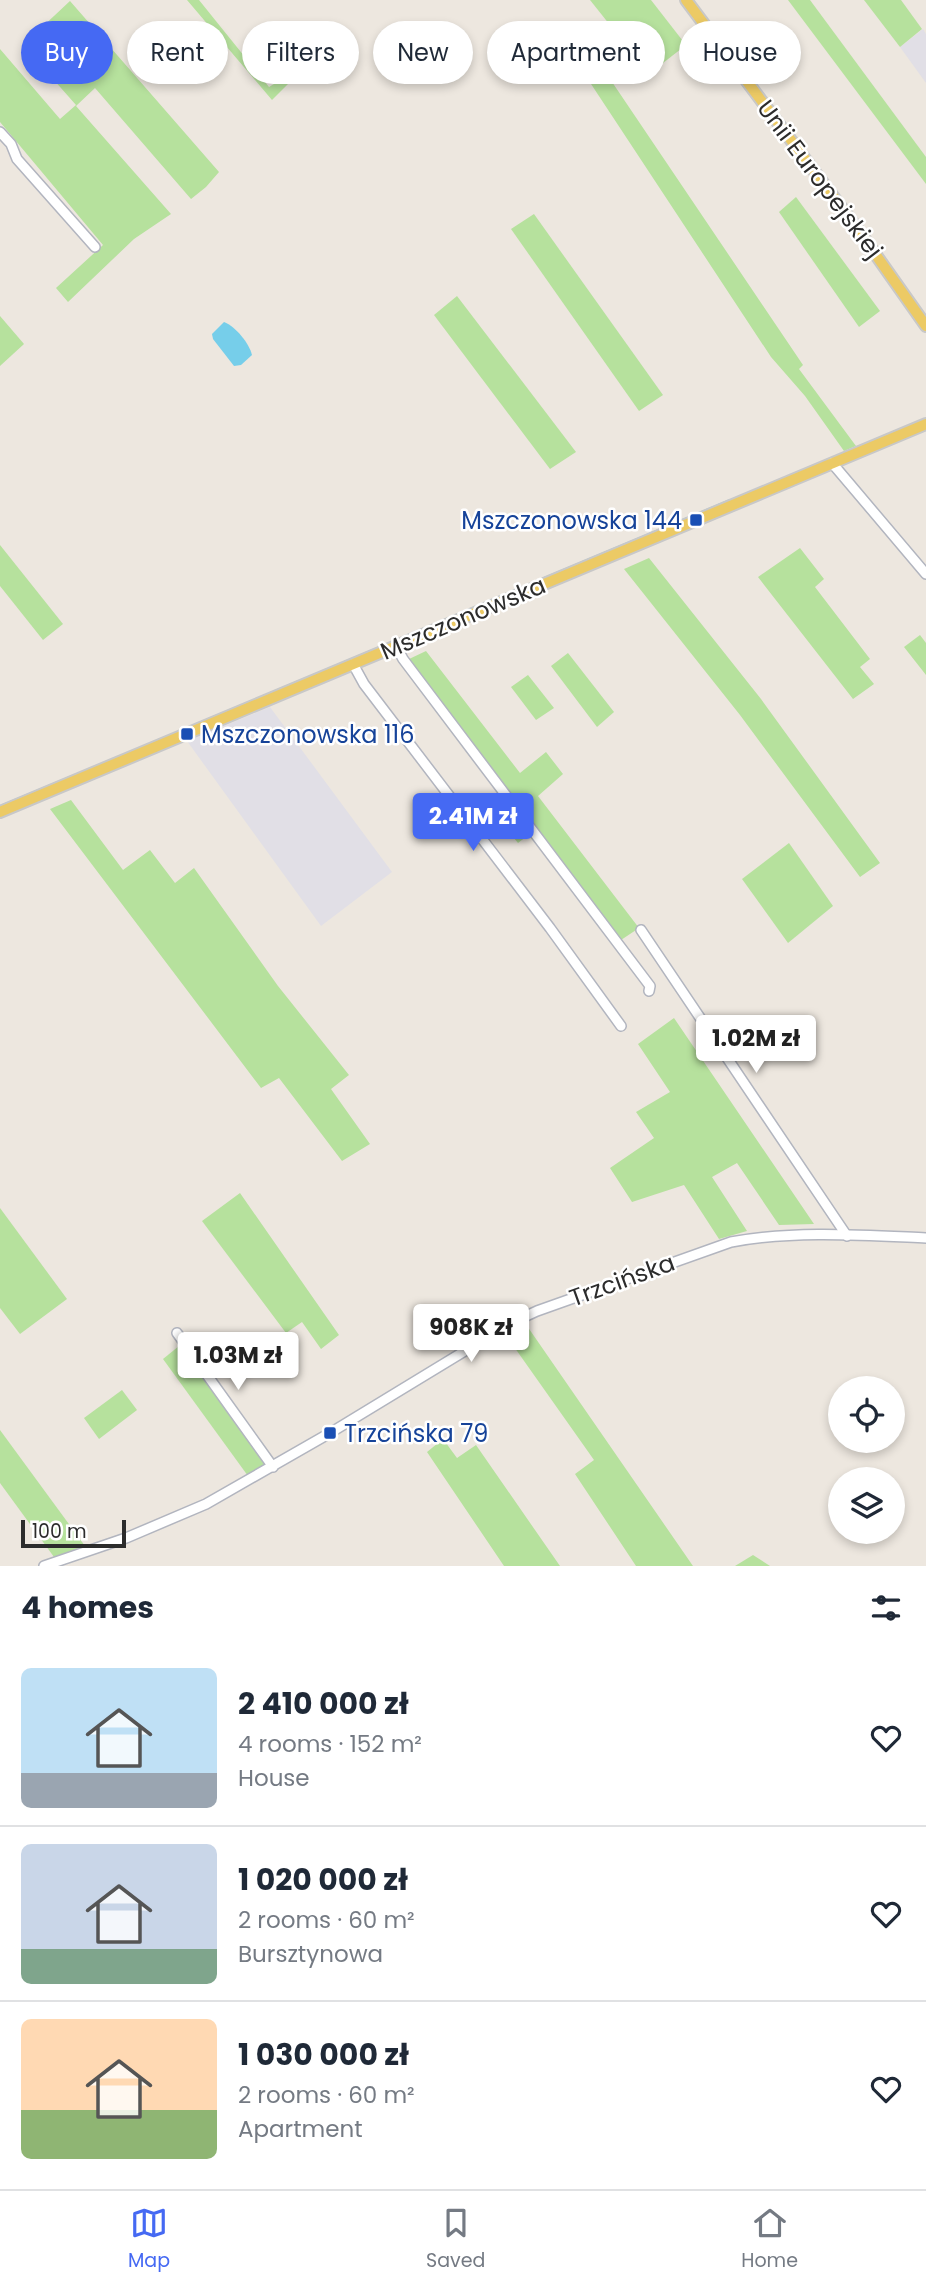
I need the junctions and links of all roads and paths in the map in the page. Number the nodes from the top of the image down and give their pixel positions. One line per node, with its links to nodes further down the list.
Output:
1 (686, 0): 4 (main road, Unii Europejskiej)
2 (0, 132): 3 (street)
3 (95, 247)
4 (926, 326)
5 (926, 424): 6 (main road, Mszczonowska)
6 (832, 463): 7 (street); 8 (main road, Mszczonowska)
7 (926, 574)
8 (396, 646): 9 (main road, Mszczonowska); 12 (street)
9 (353, 664): 10 (main road, Mszczonowska); 13 (street)
10 (0, 812)
11 (640, 930): 14 (street)
12 (649, 991)
13 (621, 1026)
14 (847, 1236): 15 (street, Trzcińska); 17 (street, Trzcińska)
15 (926, 1238)
16 (177, 1333): 17 (street)
17 (273, 1467): 18 (street, Trzcińska)
18 (44, 1566)

